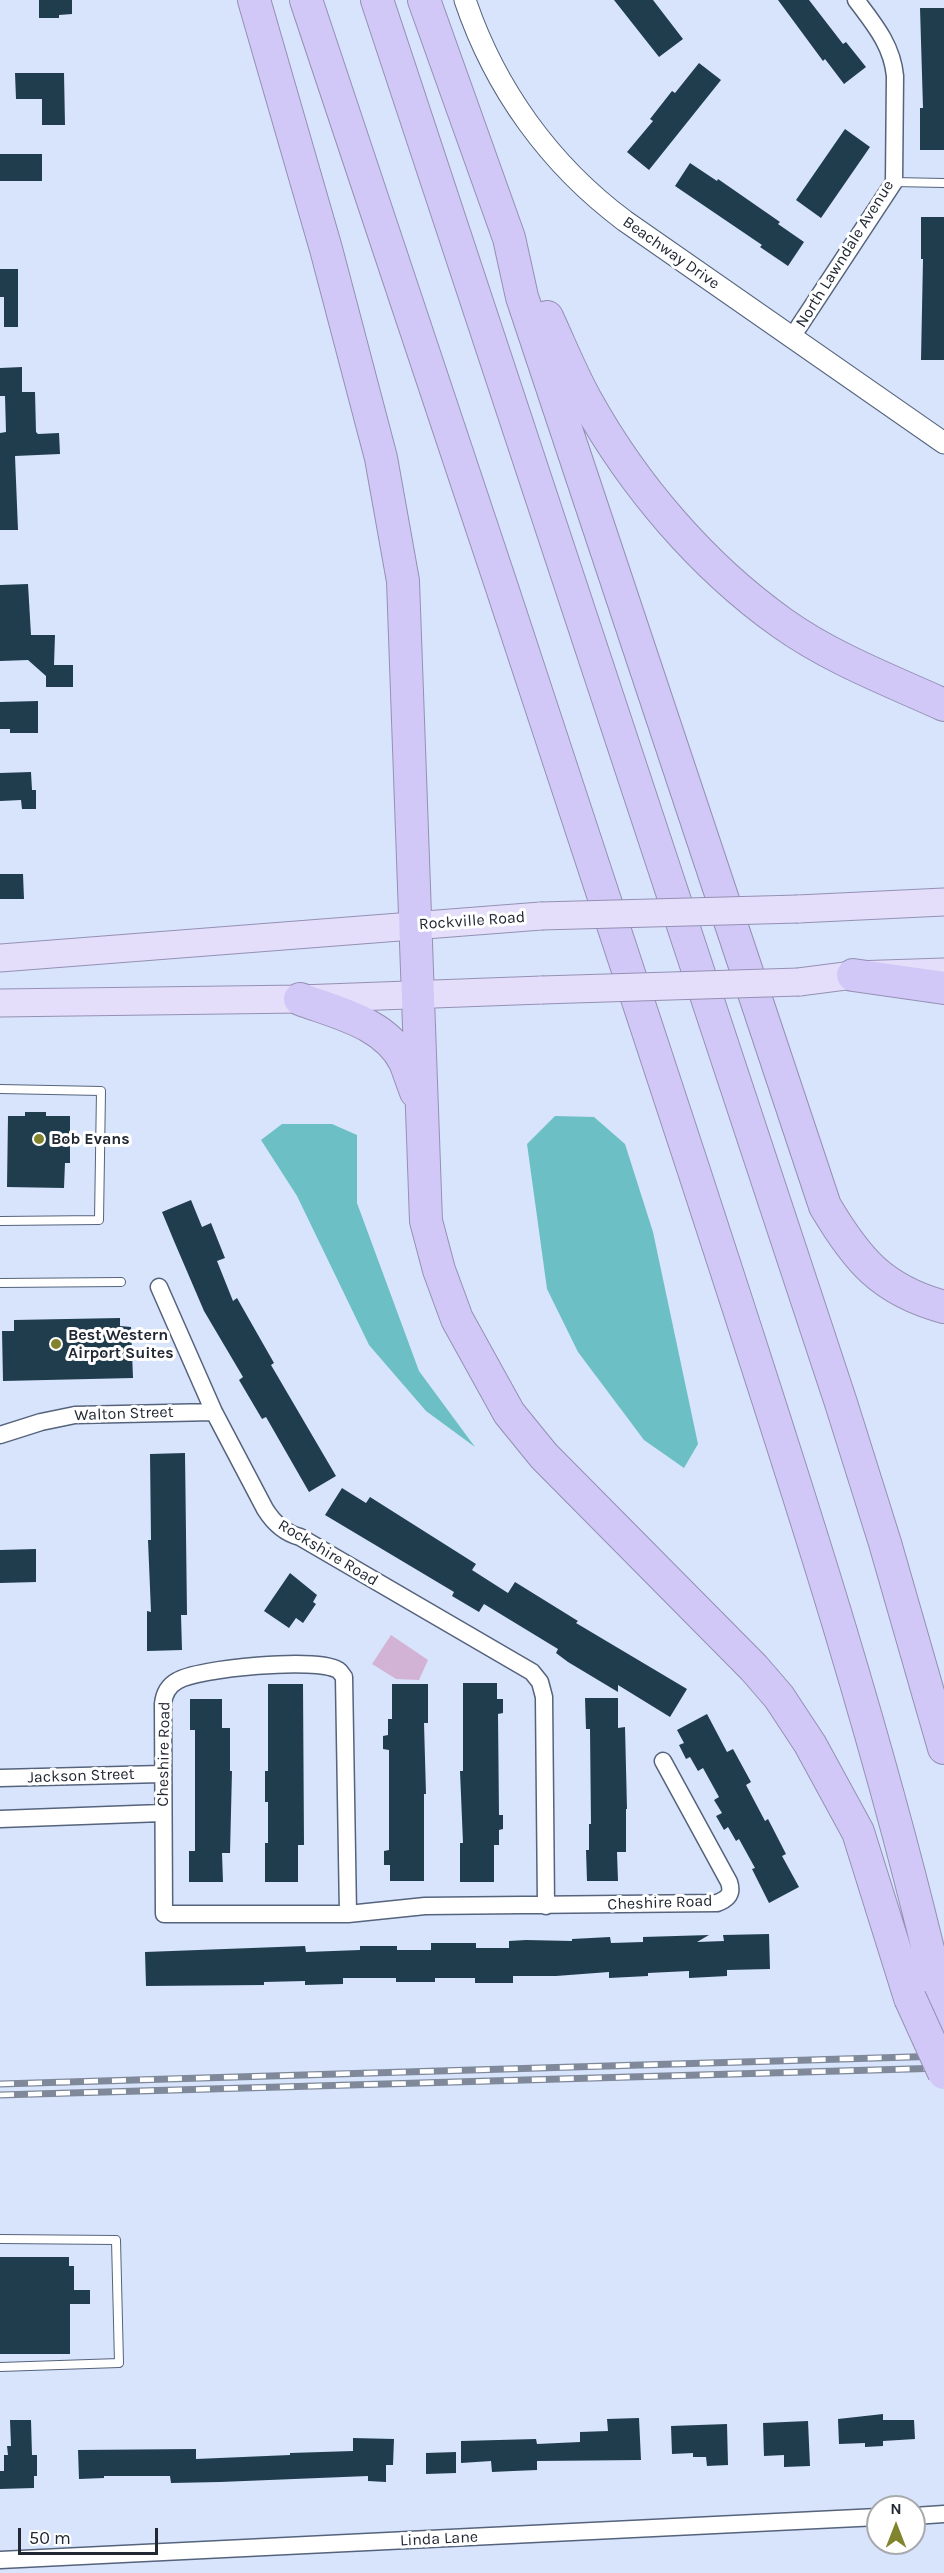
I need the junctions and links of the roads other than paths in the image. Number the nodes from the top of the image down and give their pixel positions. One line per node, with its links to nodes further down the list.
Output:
1 (254, 0): 14 (highway)
2 (306, 0): 39 (highway)
3 (377, 0): 31 (highway)
4 (424, 0): 9 (highway)
5 (465, 0): 10 (street, Beachway Drive)
6 (856, 0): 7 (street, North Lawndale Avenue)
7 (894, 182): 8 (lane); 10 (street, North Lawndale Avenue)
8 (944, 183)
9 (508, 238): 12 (highway); 28 (highway)
10 (792, 337): 11 (street, Beachway Drive)
11 (944, 443)
12 (944, 705)
13 (944, 902): 14 (main road, Rockville Road, bridge)
14 (417, 925): 15 (main road, Rockville Road); 19 (highway)
15 (0, 958)
16 (944, 972): 17 (main road)
17 (853, 975): 18 (highway); 19 (main road, bridge)
18 (944, 988)
19 (418, 994): 20 (main road); 23 (highway)
20 (300, 999): 21 (main road); 23 (highway)
21 (0, 1003)
22 (0, 1089): 24 (lane)
23 (423, 1110): 39 (highway)
24 (0, 1221)
25 (121, 1282): 26 (lane)
26 (0, 1283)
27 (159, 1287): 29 (street, Rockshire Road)
28 (944, 1307)
29 (214, 1412): 30 (street, Walton Street); 37 (street, Rockshire Road)
30 (0, 1435)
31 (944, 1748)
32 (663, 1761): 37 (street, Cheshire Road)
33 (162, 1774): 34 (street, Jackson Street); 35 (street, Cheshire Road); 38 (street, Cheshire Road)
34 (0, 1778)
35 (162, 1813): 36 (street); 38 (street, Cheshire Road)
36 (0, 1819)
37 (546, 1906): 38 (street, Cheshire Road)
38 (348, 1914)
39 (931, 2002): 40 (highway, bridge)
40 (944, 2073)
41 (0, 2239): 42 (lane)
42 (0, 2367)
43 (944, 2514): 44 (street)
44 (926, 2515)
45 (866, 2518): 46 (street, Linda Lane)
46 (0, 2560)

